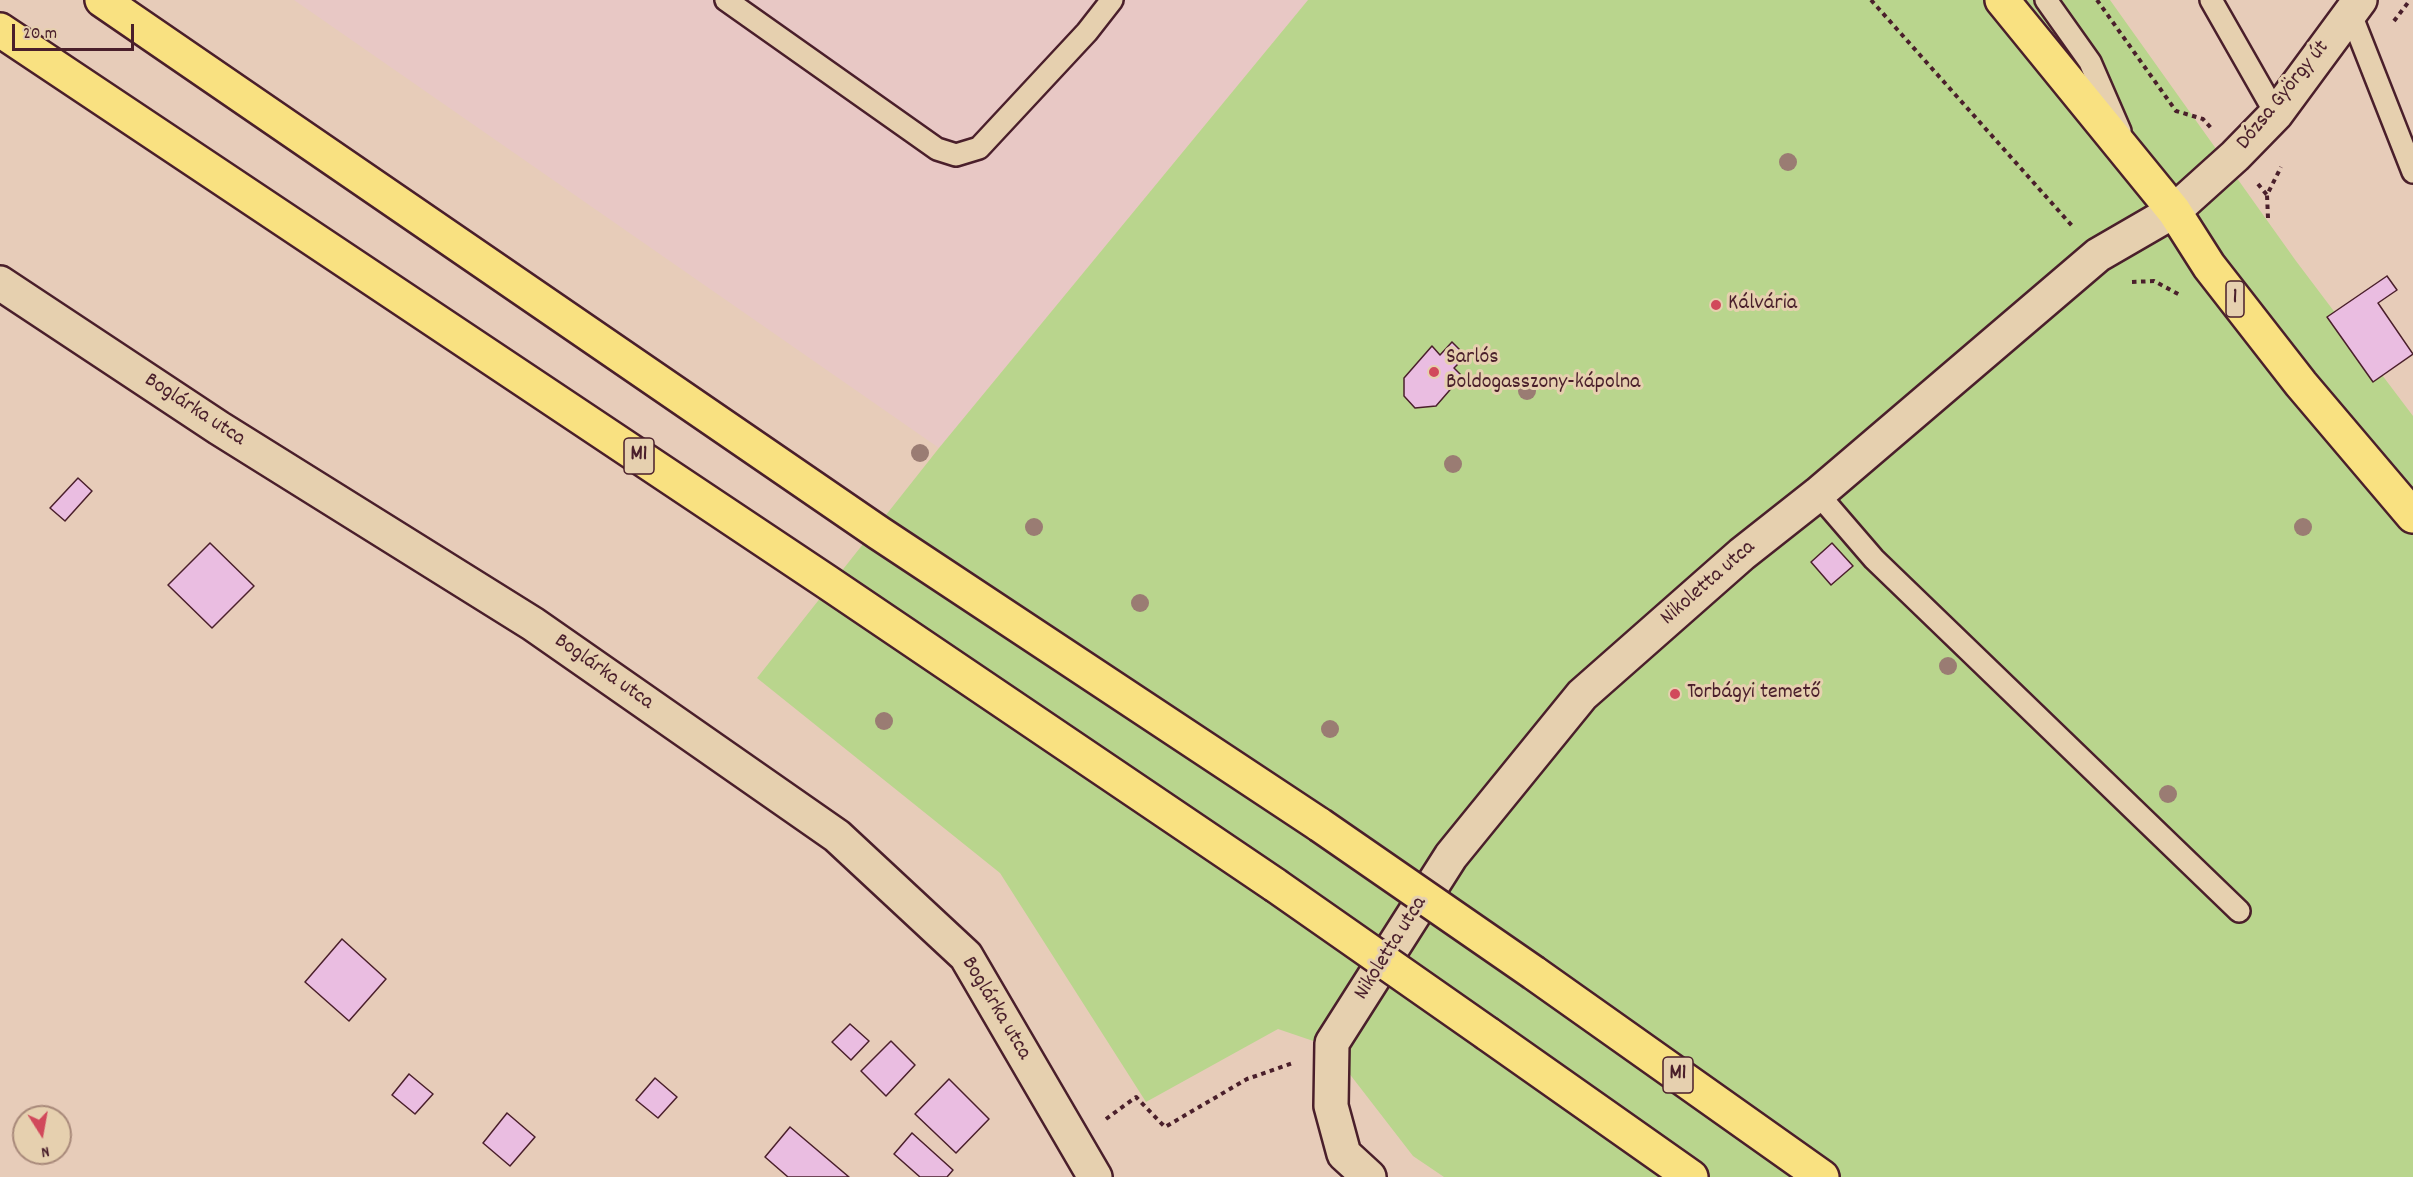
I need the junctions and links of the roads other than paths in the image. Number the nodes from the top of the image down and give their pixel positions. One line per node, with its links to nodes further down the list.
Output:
1 (102, 0): 20 (main road, M1, bridge)
2 (726, 0): 3 (lane)
3 (1112, 0)
4 (2002, 0): 10 (main road, 1)
5 (2046, 0): 10 (lane)
6 (2211, 0): 9 (lane)
7 (2355, 6): 9 (street, Dózsa György út); 11 (lane)
8 (0, 30): 19 (main road, M1, bridge)
9 (2276, 114): 12 (street, Dózsa György út)
10 (2134, 162): 12 (main road, 1)
11 (2413, 172)
12 (2174, 211): 14 (street, Nikoletta utca); 15 (main road, 1)
13 (0, 283): 17 (street, Boglárka utca)
14 (1818, 494): 16 (lane); 18 (street, Nikoletta utca)
15 (2413, 516)
16 (2239, 911)
17 (1095, 1177)
18 (1369, 1177)
19 (1691, 1177)
20 (1822, 1177)

